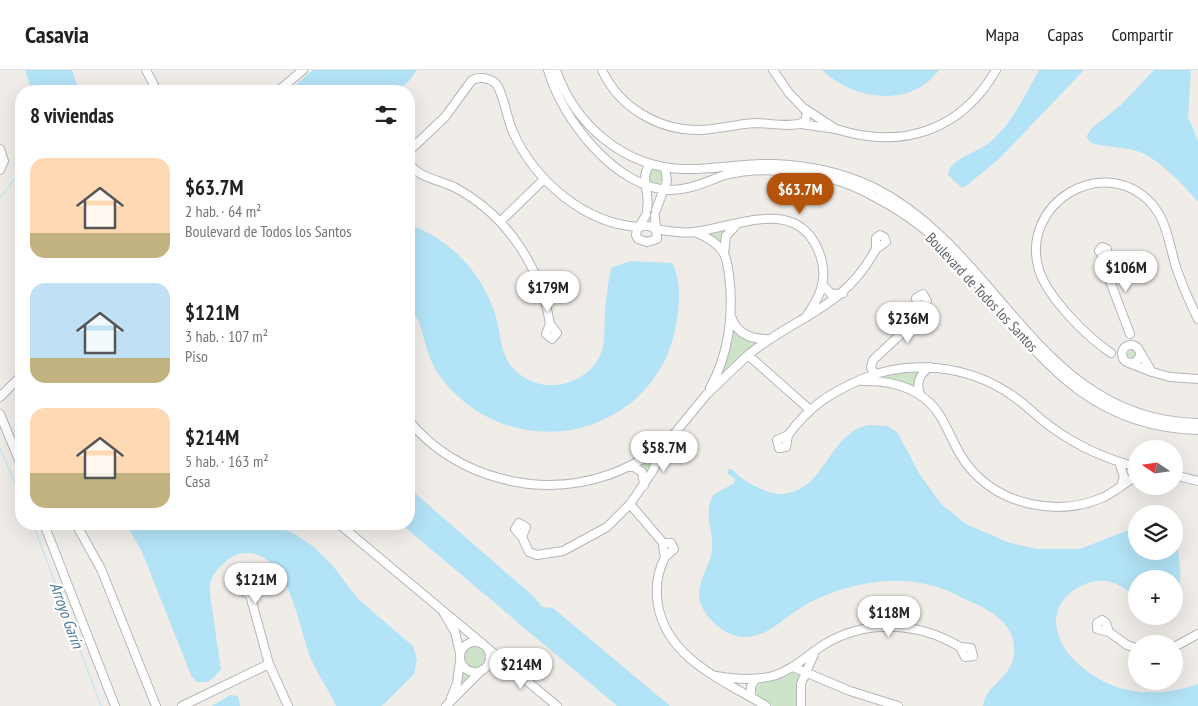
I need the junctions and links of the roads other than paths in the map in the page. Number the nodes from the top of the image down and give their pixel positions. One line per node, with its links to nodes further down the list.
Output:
1 (146, 70): 8 (street)
2 (303, 70): 9 (street)
3 (548, 70): 20 (street, Boulevard de Todos los Santos)
4 (556, 70): 15 (street, Boulevard de Todos los Santos)
5 (602, 70): 11 (street)
6 (773, 70): 10 (street)
7 (996, 70): 12 (street)
8 (154, 85)
9 (285, 85)
10 (804, 108): 11 (street); 12 (street)
11 (801, 124): 12 (street)
12 (836, 129)
13 (415, 144): 19 (street)
14 (0, 149): 17 (street)
15 (651, 164): 16 (street, Boulevard de Todos los Santos); 20 (street)
16 (665, 168): 21 (street); 61 (street, Boulevard de Todos los Santos)
17 (0, 170)
18 (415, 171): 24 (street)
19 (544, 179): 24 (street); 26 (street)
20 (646, 186): 21 (street, Boulevard de Todos los Santos); 22 (street)
21 (663, 189): 23 (street); 63 (street, Boulevard de Todos los Santos)
22 (647, 208): 23 (street); 27 (street)
23 (656, 210): 28 (street)
24 (501, 221): 42 (street)
25 (738, 223): 30 (street); 34 (street); 36 (street)
26 (619, 226): 27 (street); 31 (street)
27 (639, 227): 28 (street); 31 (street)
28 (656, 229): 29 (street); 32 (street)
29 (676, 232): 30 (street); 32 (street)
30 (695, 232): 34 (street)
31 (638, 239): 32 (street)
32 (656, 241)
33 (876, 249): 37 (street)
34 (724, 254): 39 (street)
35 (1104, 257): 43 (street)
36 (823, 285): 37 (street); 40 (street)
37 (843, 293): 40 (street)
38 (918, 309): 52 (street)
39 (731, 314): 44 (street); 56 (street)
40 (805, 318): 44 (street)
41 (1198, 319): 47 (street)
42 (550, 324)
43 (1130, 334): 45 (street); 46 (street)
44 (767, 339): 48 (street)
45 (1126, 348): 46 (street); 47 (street); 49 (street)
46 (1138, 350): 49 (street); 51 (street)
47 (1111, 353): 49 (street)
48 (748, 355): 56 (street); 59 (street)
49 (1126, 361): 51 (street)
50 (930, 367): 52 (street); 57 (street); 67 (street)
51 (1152, 372): 53 (street)
52 (874, 374): 54 (street)
53 (1198, 379)
54 (858, 381): 57 (street); 59 (street)
55 (15, 382): 58 (street)
56 (707, 394): 65 (street)
57 (920, 394): 76 (street)
58 (0, 398)
59 (809, 409): 64 (street)
60 (0, 414): 66 (street)
61 (1198, 423)
62 (415, 427): 69 (street)
63 (1198, 430)
64 (788, 435)
65 (665, 444): 69 (street); 74 (street)
66 (15, 450)
67 (1119, 462): 68 (street); 76 (street)
68 (1128, 465)
69 (628, 467): 74 (street)
70 (1183, 478): 71 (street)
71 (1189, 480): 72 (street); 75 (street)
72 (1198, 481)
73 (1128, 482): 76 (street)
74 (644, 485): 77 (street)
75 (1198, 487)
76 (1120, 489)
77 (630, 504): 81 (street); 97 (street)
78 (46, 530): 100 (street)
79 (79, 530): 101 (street)
80 (346, 530): 83 (street)
81 (522, 537)
82 (250, 595): 93 (street)
83 (442, 610): 88 (street); 91 (street)
84 (1109, 632): 87 (street)
85 (1198, 634): 86 (street)
86 (1183, 642)
87 (1128, 645)
88 (485, 646): 91 (street); 92 (street); 94 (street)
89 (960, 647): 90 (street)
90 (818, 649): 95 (street); 96 (street)
91 (460, 657): 94 (street); 104 (street)
92 (500, 658): 94 (street); 105 (street)
93 (269, 664): 102 (street); 103 (street)
94 (486, 667): 104 (street)
95 (793, 667): 96 (street); 98 (street)
96 (805, 671): 107 (street); 108 (street)
97 (716, 676): 98 (street); 99 (street)
98 (756, 679): 99 (street)
99 (751, 697): 106 (street)
100 (115, 706)
101 (156, 706)
102 (182, 706)
103 (288, 706)
104 (446, 706)
105 (557, 706)
106 (766, 706)
107 (801, 706)
108 (898, 706)

